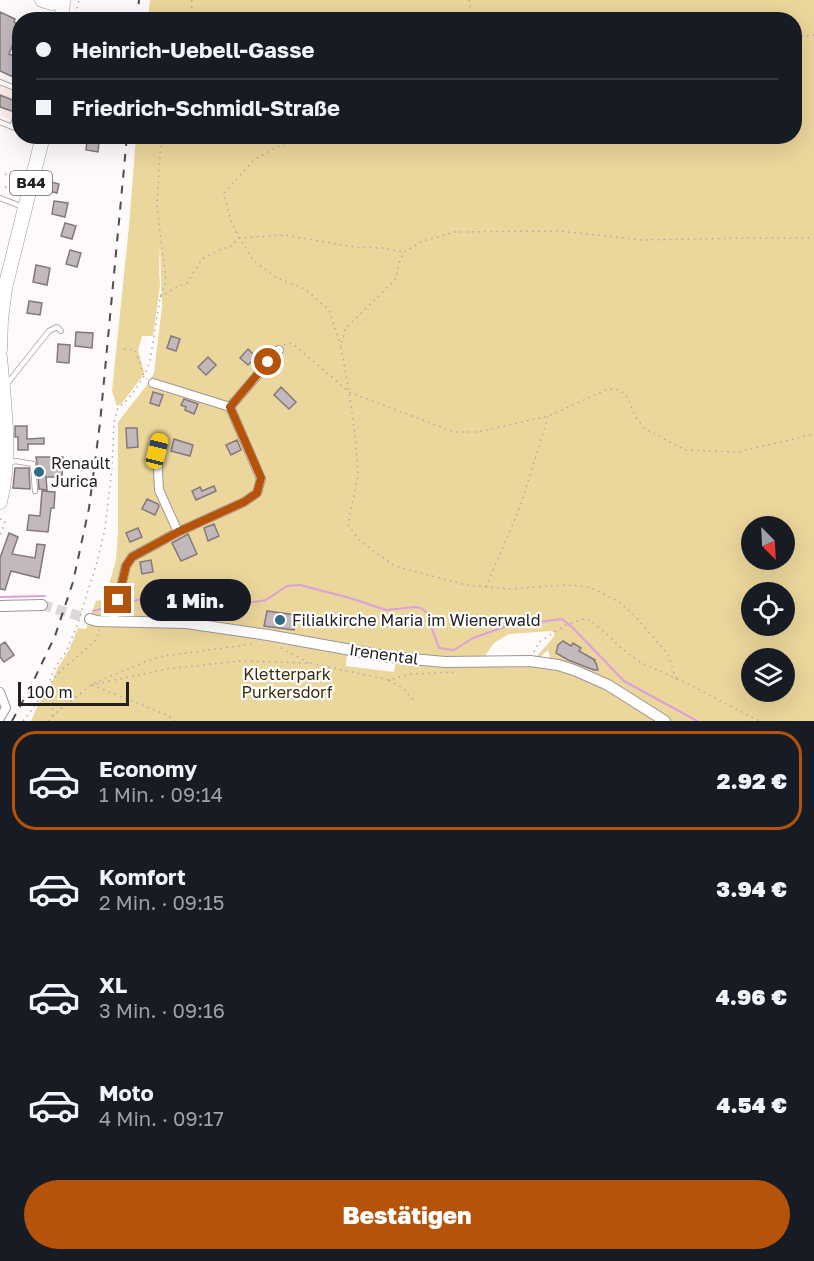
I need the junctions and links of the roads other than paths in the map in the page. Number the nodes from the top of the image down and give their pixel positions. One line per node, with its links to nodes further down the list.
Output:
1 (12, 88): 2 (lane)
2 (3, 89)
3 (0, 122): 4 (lane)
4 (12, 127)
5 (39, 144): 7 (main road, B44)
6 (0, 198): 7 (lane)
7 (25, 208): 8 (main road, B44)
8 (1, 301): 10 (main road, B44)
9 (61, 331): 14 (lane)
10 (0, 350)
11 (279, 350): 15 (street)
12 (0, 357): 14 (main road)
13 (153, 383): 15 (street)
14 (2, 388): 17 (main road)
15 (230, 407): 21 (street)
16 (160, 438): 21 (street)
17 (3, 443): 18 (main road)
18 (6, 463): 19 (lane); 20 (main road)
19 (35, 491)
20 (0, 502)
21 (178, 532): 24 (street)
22 (42, 605): 23 (street)
23 (0, 606)
24 (114, 617): 25 (street, Irenental); 28 (street, Irenental)
25 (92, 624)
26 (0, 692): 27 (street)
27 (0, 718)
28 (665, 721)

